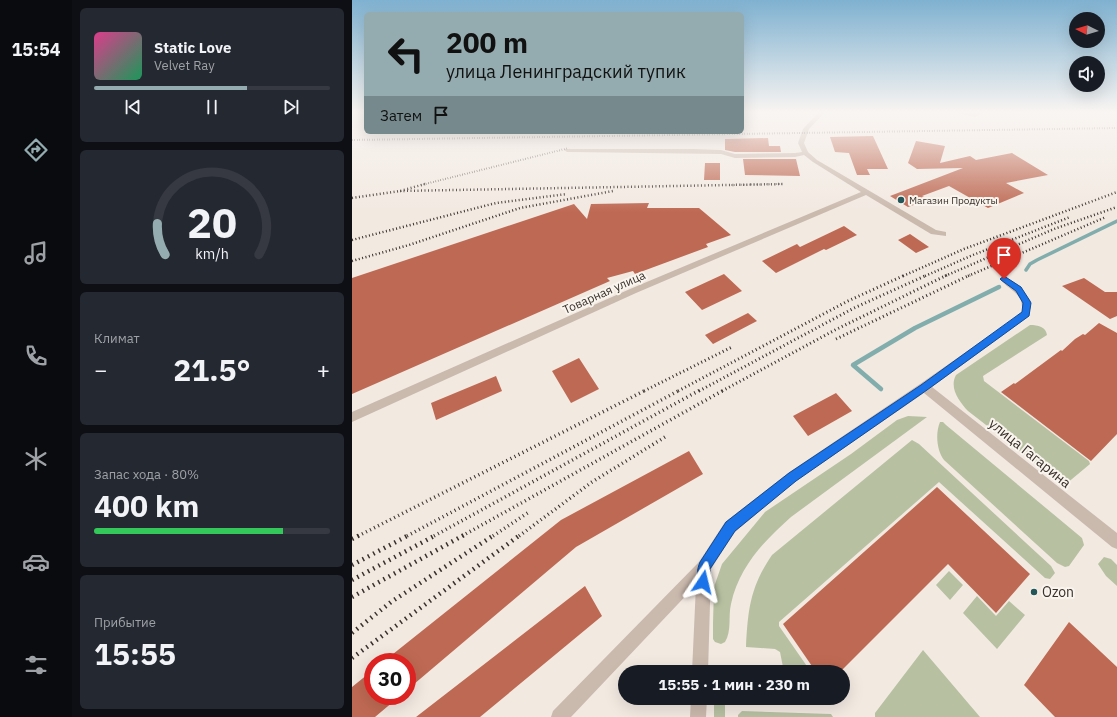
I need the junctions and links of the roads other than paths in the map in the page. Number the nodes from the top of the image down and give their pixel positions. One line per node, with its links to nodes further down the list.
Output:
1 (802, 145): 3 (street)
2 (567, 150): 3 (street)
3 (805, 153): 4 (street)
4 (866, 192): 5 (street); 8 (street, Товарная улица)
5 (943, 234)
6 (1004, 279): 7 (street)
7 (924, 387): 9 (street, улица Гагарина); 10 (street)
8 (352, 417)
9 (1117, 542)
10 (704, 567): 11 (street); 13 (street)
11 (700, 665)
12 (698, 705): 14 (street)
13 (559, 717)
14 (698, 717)

